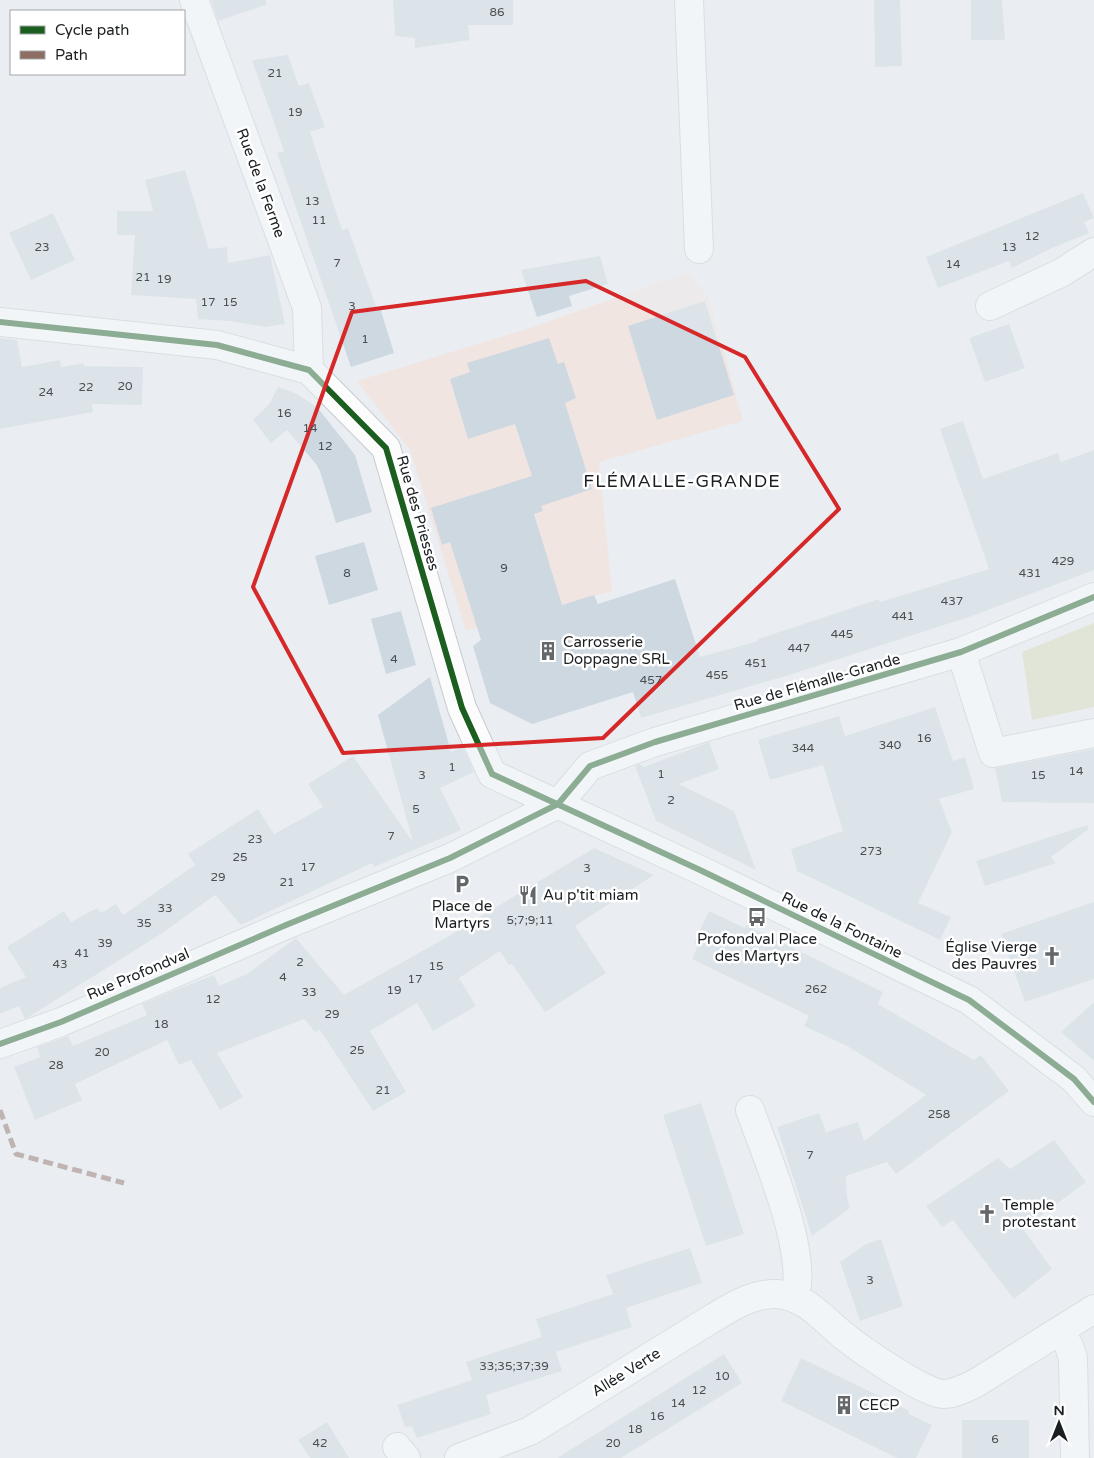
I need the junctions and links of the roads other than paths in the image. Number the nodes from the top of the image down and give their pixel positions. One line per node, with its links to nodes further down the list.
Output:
1 (194, 0): 7 (street, Rue de la Ferme)
2 (689, 0): 3 (street)
3 (699, 249)
4 (1094, 252): 5 (street)
5 (990, 306)
6 (0, 322): 7 (street)
7 (309, 370): 11 (street, Rue des Priesses)
8 (1094, 598): 9 (street, Rue de Flémalle-Grande)
9 (961, 652): 10 (street); 11 (street, Rue de Flémalle-Grande)
10 (1094, 733)
11 (558, 804): 12 (street, Rue Profondval); 13 (street, Rue de la Fontaine)
12 (0, 1044)
13 (1094, 1102)
14 (750, 1110): 15 (street)
15 (794, 1298): 17 (street, Allée Verte); 18 (street, Allée Verte)
16 (1094, 1309): 17 (street, Allée Verte)
17 (1059, 1331): 19 (street)
18 (459, 1458)
19 (1075, 1458)

